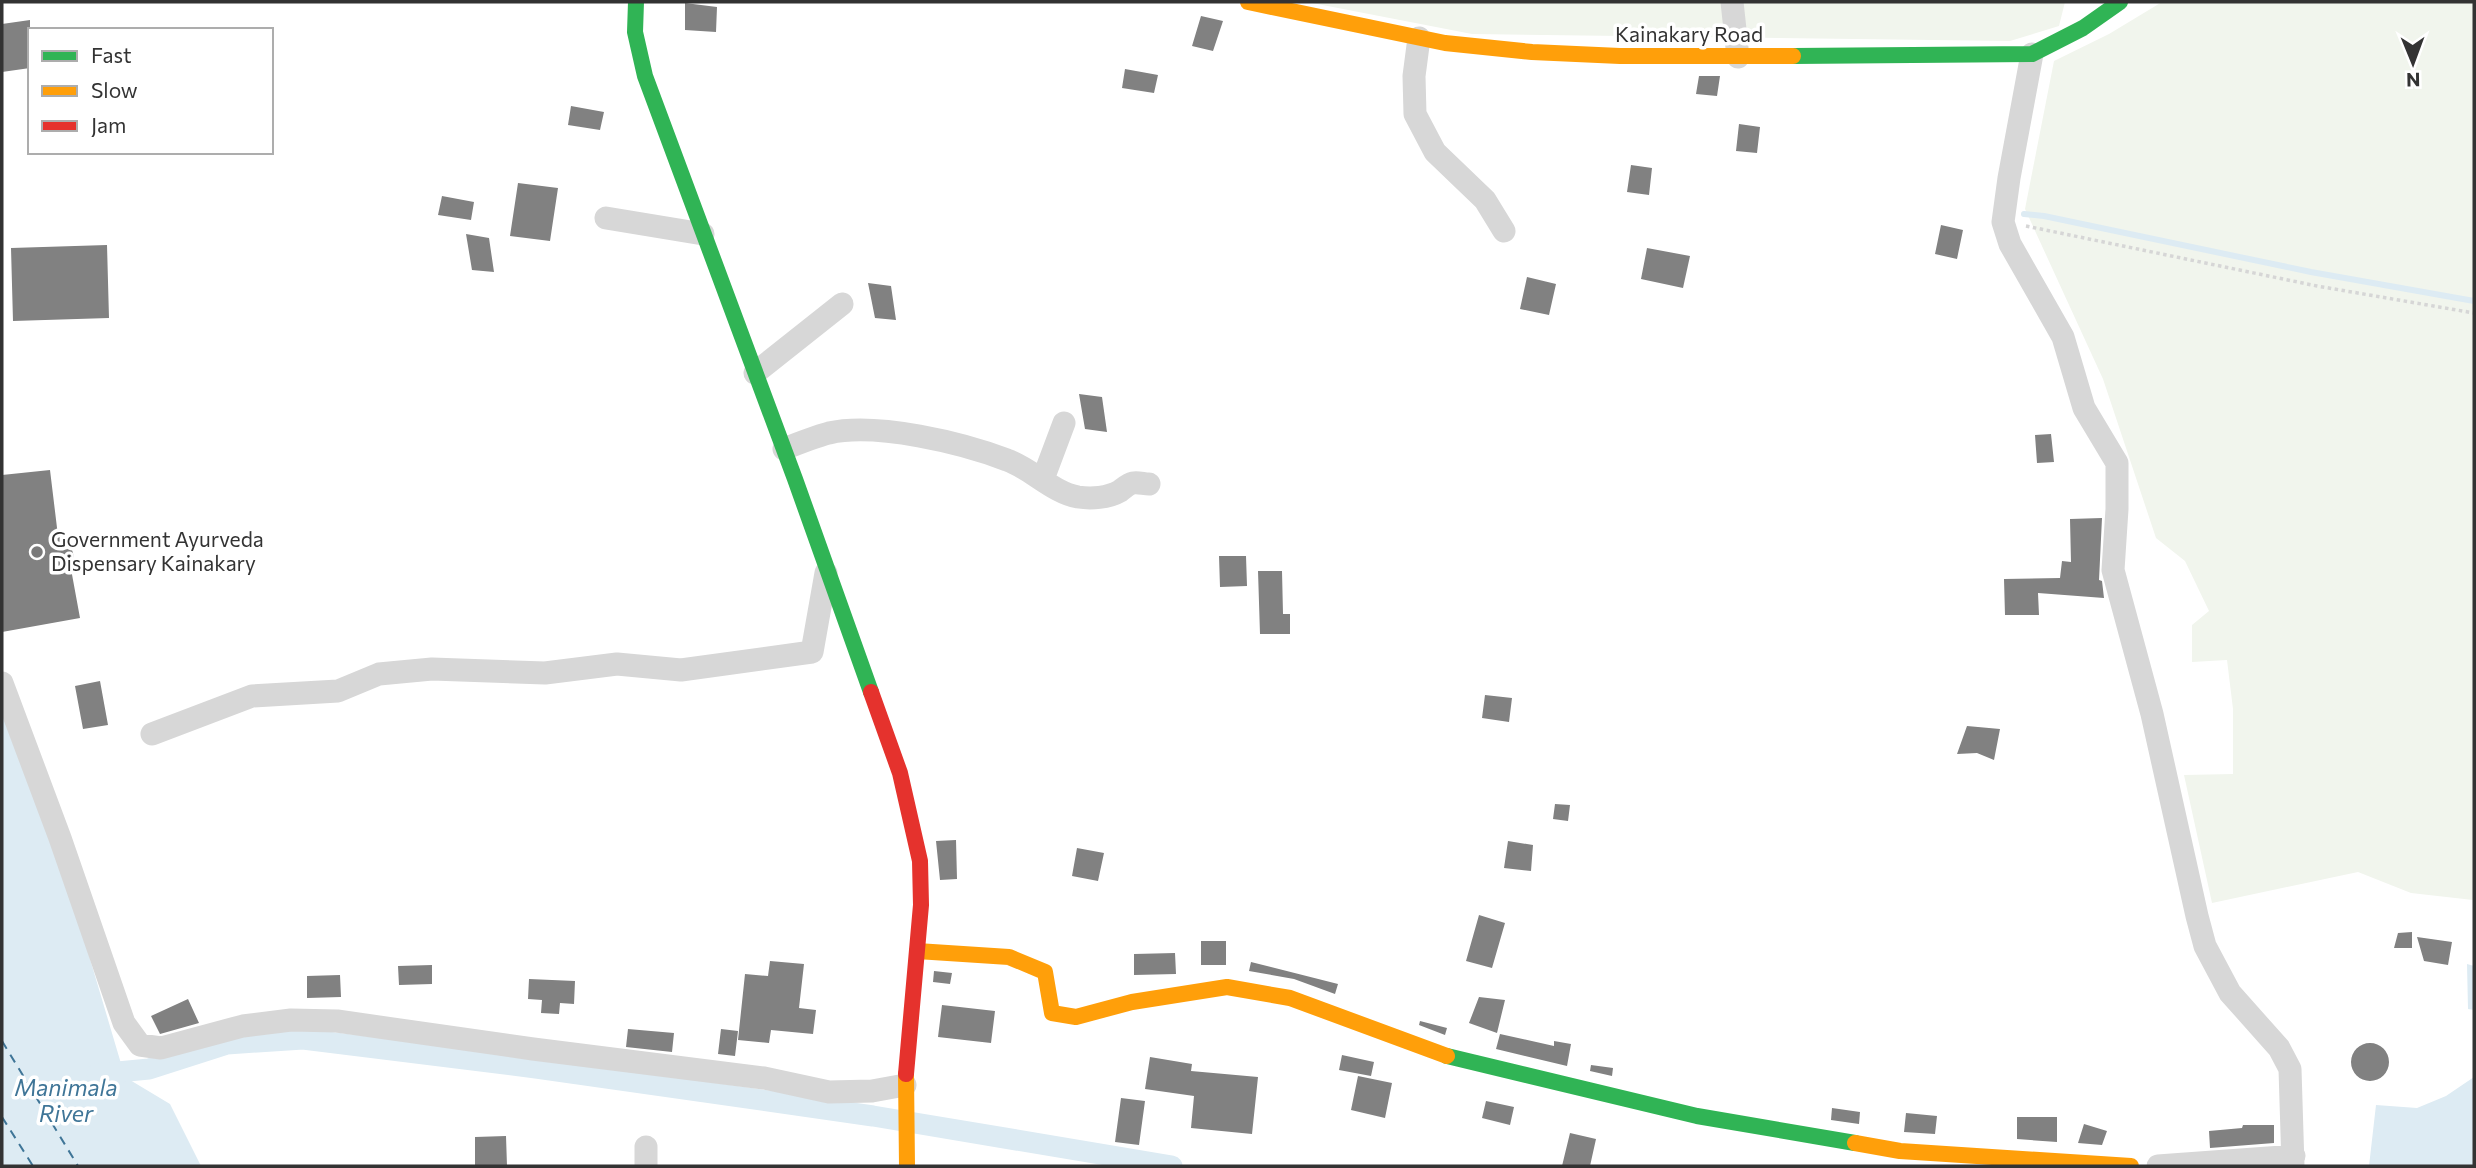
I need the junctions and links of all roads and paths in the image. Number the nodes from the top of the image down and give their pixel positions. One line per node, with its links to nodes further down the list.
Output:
1 (636, 2): 11 (main road)
2 (1248, 2): 5 (main road, Kainakary Road)
3 (1732, 2): 7 (street)
4 (2120, 2): 6 (main road, Kainakary Road)
5 (1419, 38): 7 (main road, Kainakary Road); 10 (street)
6 (2032, 54): 7 (main road, Kainakary Road); 9 (street)
7 (1738, 57)
8 (606, 218): 11 (street)
9 (2003, 222): 13 (path); 24 (street)
10 (1504, 231)
11 (703, 234): 14 (main road)
12 (842, 304): 14 (street)
13 (2474, 313)
14 (755, 373): 16 (main road)
15 (1064, 423): 17 (street)
16 (784, 449): 17 (street); 19 (main road)
17 (1043, 479): 18 (street)
18 (1149, 484)
19 (827, 568): 21 (street); 22 (main road)
20 (2, 683): 23 (street)
21 (152, 734)
22 (917, 951): 23 (main road); 26 (main road)
23 (905, 1093): 25 (main road)
24 (2293, 1161): 27 (street)
25 (907, 1166)
26 (2131, 1166)
27 (2158, 1166)

